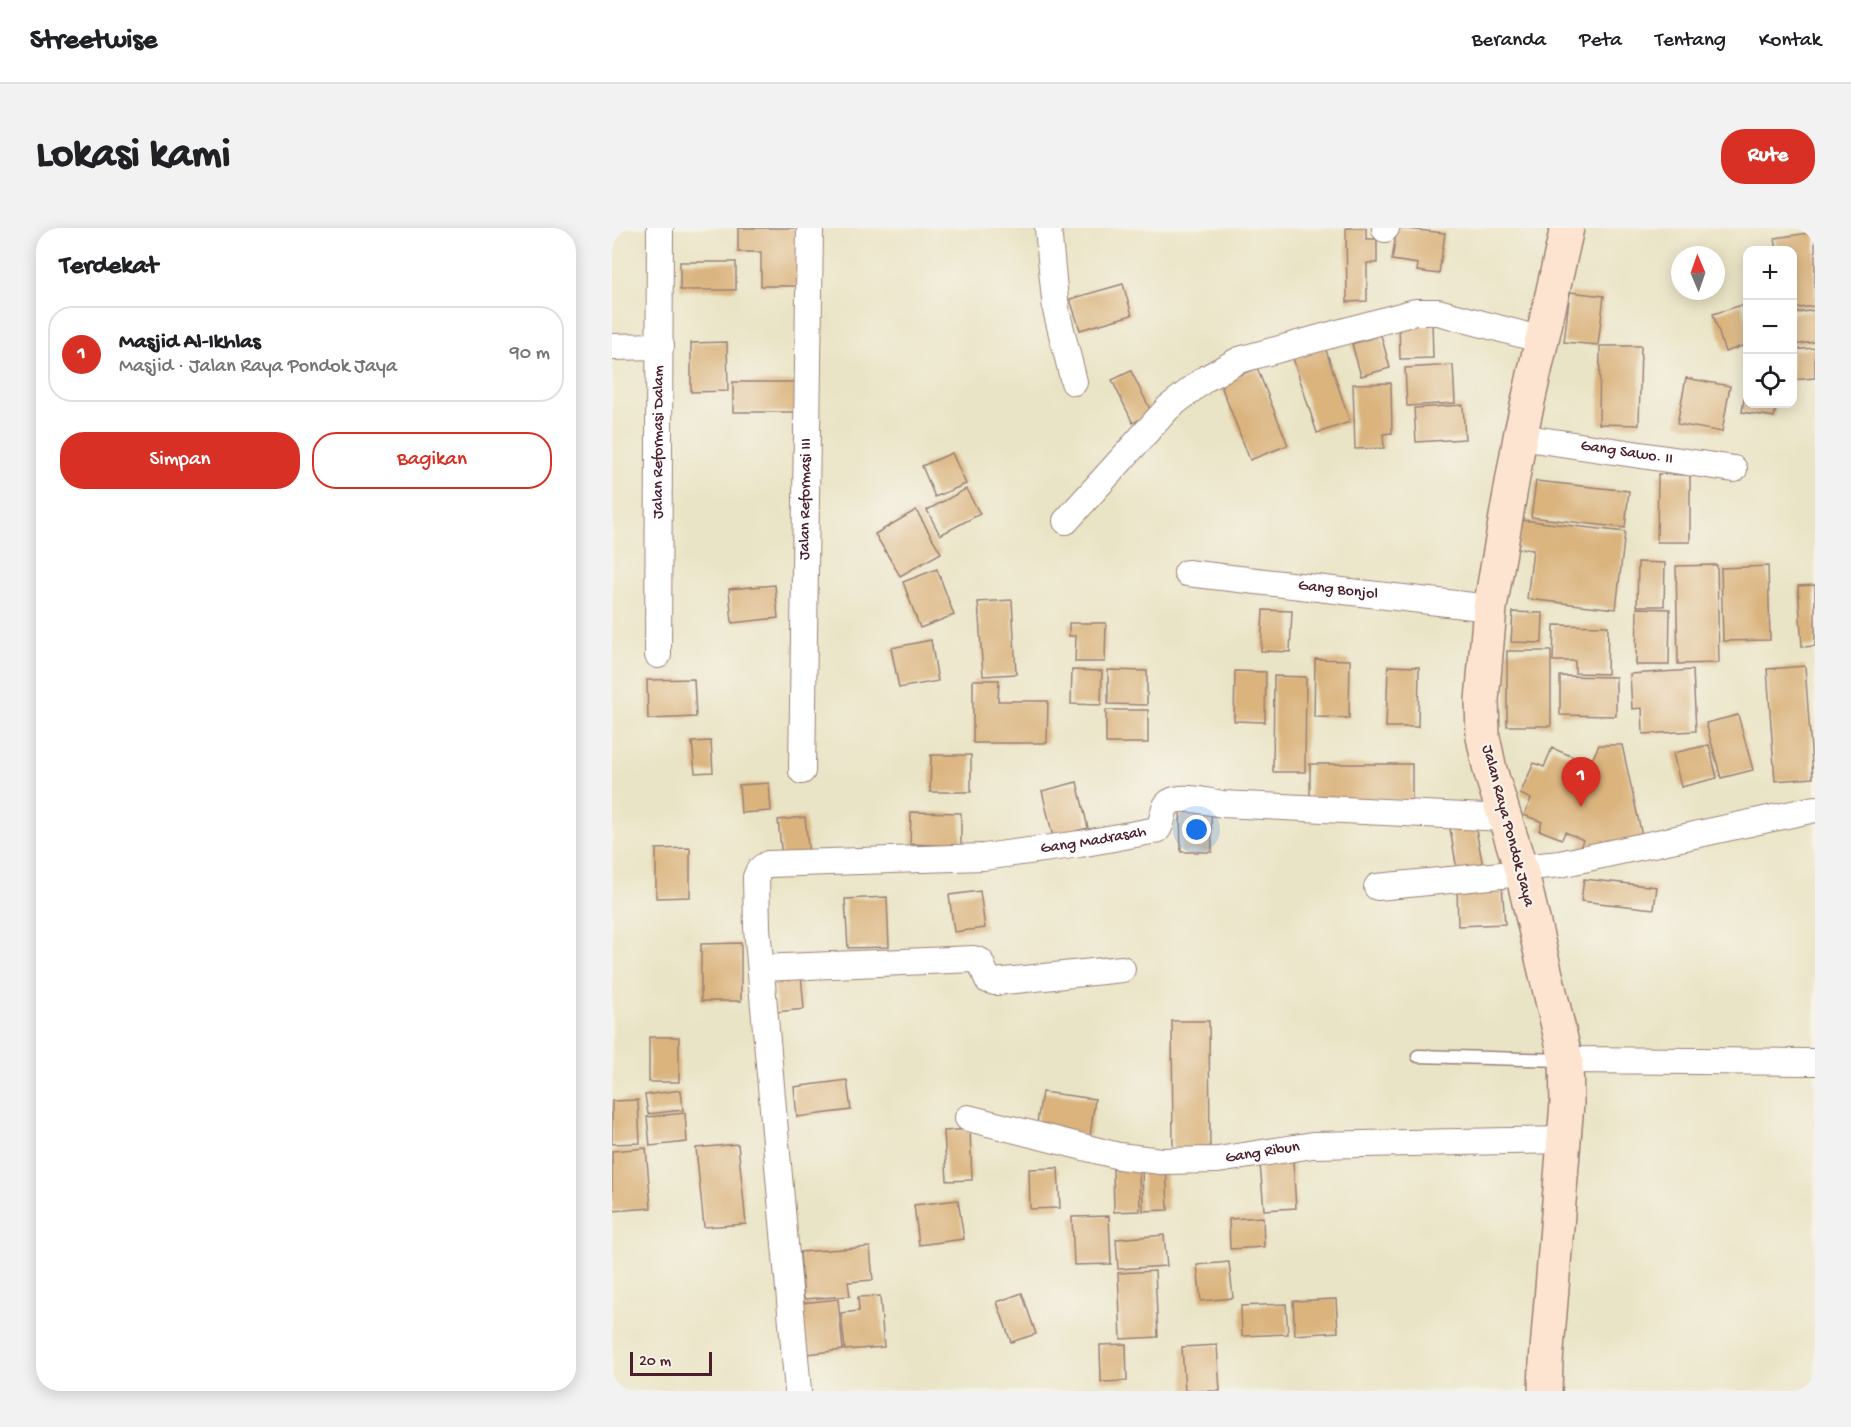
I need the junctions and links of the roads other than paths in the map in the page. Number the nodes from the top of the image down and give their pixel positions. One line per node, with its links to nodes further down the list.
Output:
1 (660, 228): 6 (street, Jalan Reformasi Dalam)
2 (810, 228): 15 (street, Jalan Reformasi III)
3 (1048, 228): 8 (street)
4 (1567, 228): 5 (main road, Jalan Raya Pondok Jaya)
5 (1542, 340): 9 (main road, Jalan Raya Pondok Jaya); 11 (street)
6 (661, 346): 7 (street); 14 (street, Jalan Reformasi Dalam)
7 (612, 347)
8 (1074, 382)
9 (1520, 436): 10 (street, Gang Sawo. II); 13 (main road, Jalan Raya Pondok Jaya)
10 (1734, 469)
11 (1066, 521)
12 (1187, 573): 13 (street, Gang Bonjol)
13 (1490, 608): 17 (main road, Jalan Raya Pondok Jaya)
14 (658, 655)
15 (802, 771)
16 (1815, 809): 18 (street)
17 (1505, 818): 18 (main road, Jalan Raya Pondok Jaya); 20 (street, Gang Madrasah)
18 (1521, 870): 19 (street); 23 (main road, Jalan Raya Pondok Jaya)
19 (1377, 887)
20 (761, 968): 21 (street); 27 (street)
21 (1122, 969)
22 (1418, 1056): 23 (lane)
23 (1566, 1060): 24 (street); 26 (main road, Jalan Raya Pondok Jaya)
24 (1815, 1062)
25 (968, 1118): 26 (street, Gang Ribun)
26 (1564, 1140): 28 (main road, Jalan Raya Pondok Jaya)
27 (798, 1391)
28 (1545, 1391)

